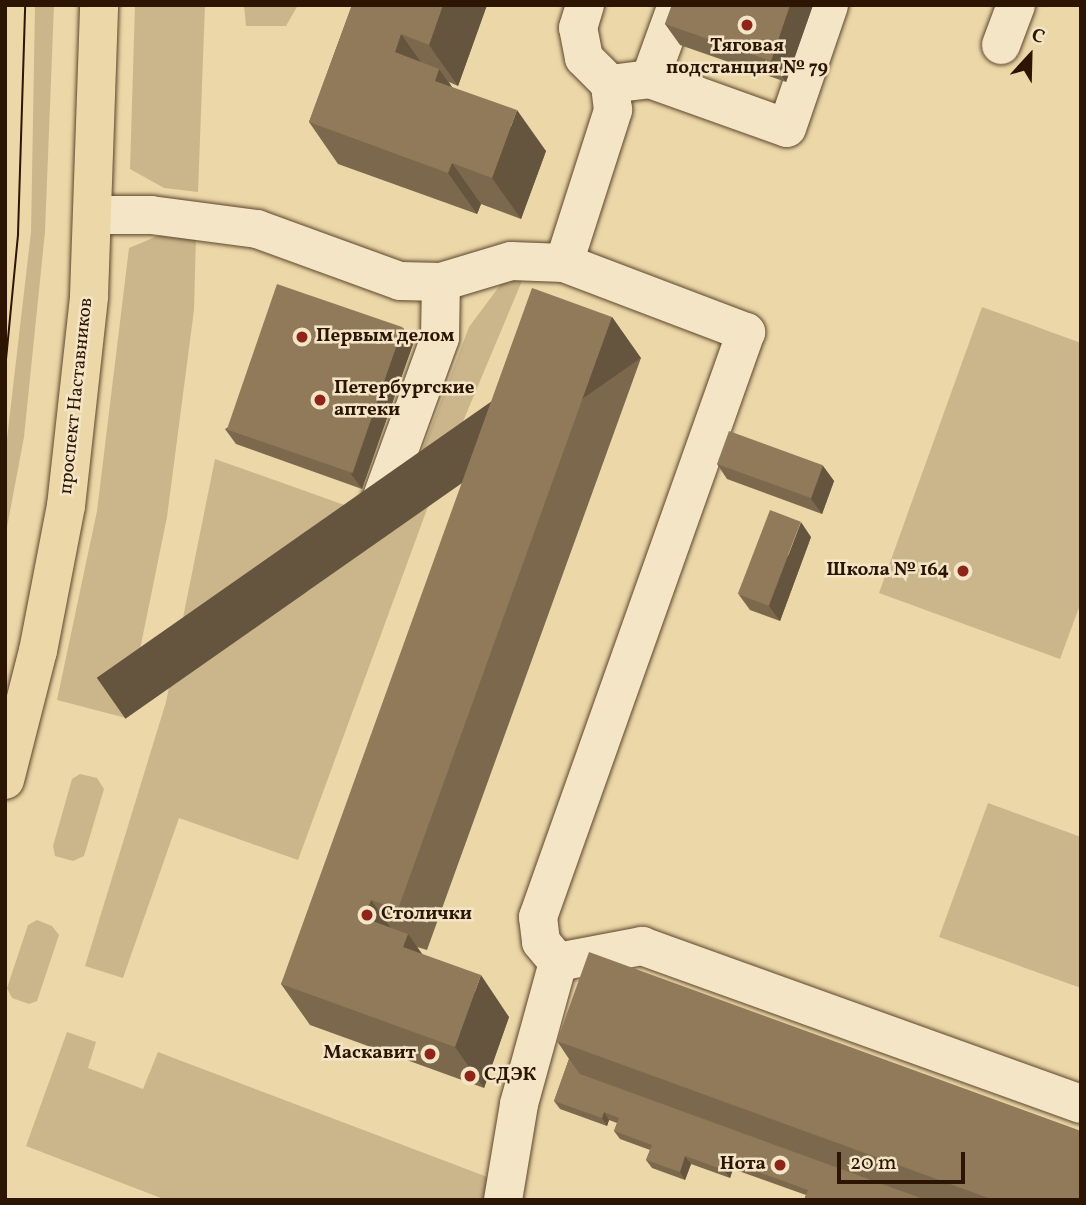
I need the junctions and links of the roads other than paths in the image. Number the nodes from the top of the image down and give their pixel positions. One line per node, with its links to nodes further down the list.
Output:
1 (99, 5): 9 (main road, проспект Наставников)
2 (585, 5): 8 (lane)
3 (677, 5): 7 (lane)
4 (829, 5): 7 (lane)
5 (1016, 5): 6 (lane)
6 (1001, 45)
7 (650, 79): 8 (lane)
8 (610, 84): 10 (lane)
9 (93, 215): 11 (lane); 13 (main road, проспект Наставников)
10 (564, 263): 11 (lane); 14 (lane)
11 (441, 282): 12 (lane)
12 (377, 508)
13 (5, 780)
14 (558, 962): 15 (lane); 16 (lane)
15 (1081, 1104)
16 (503, 1200)

